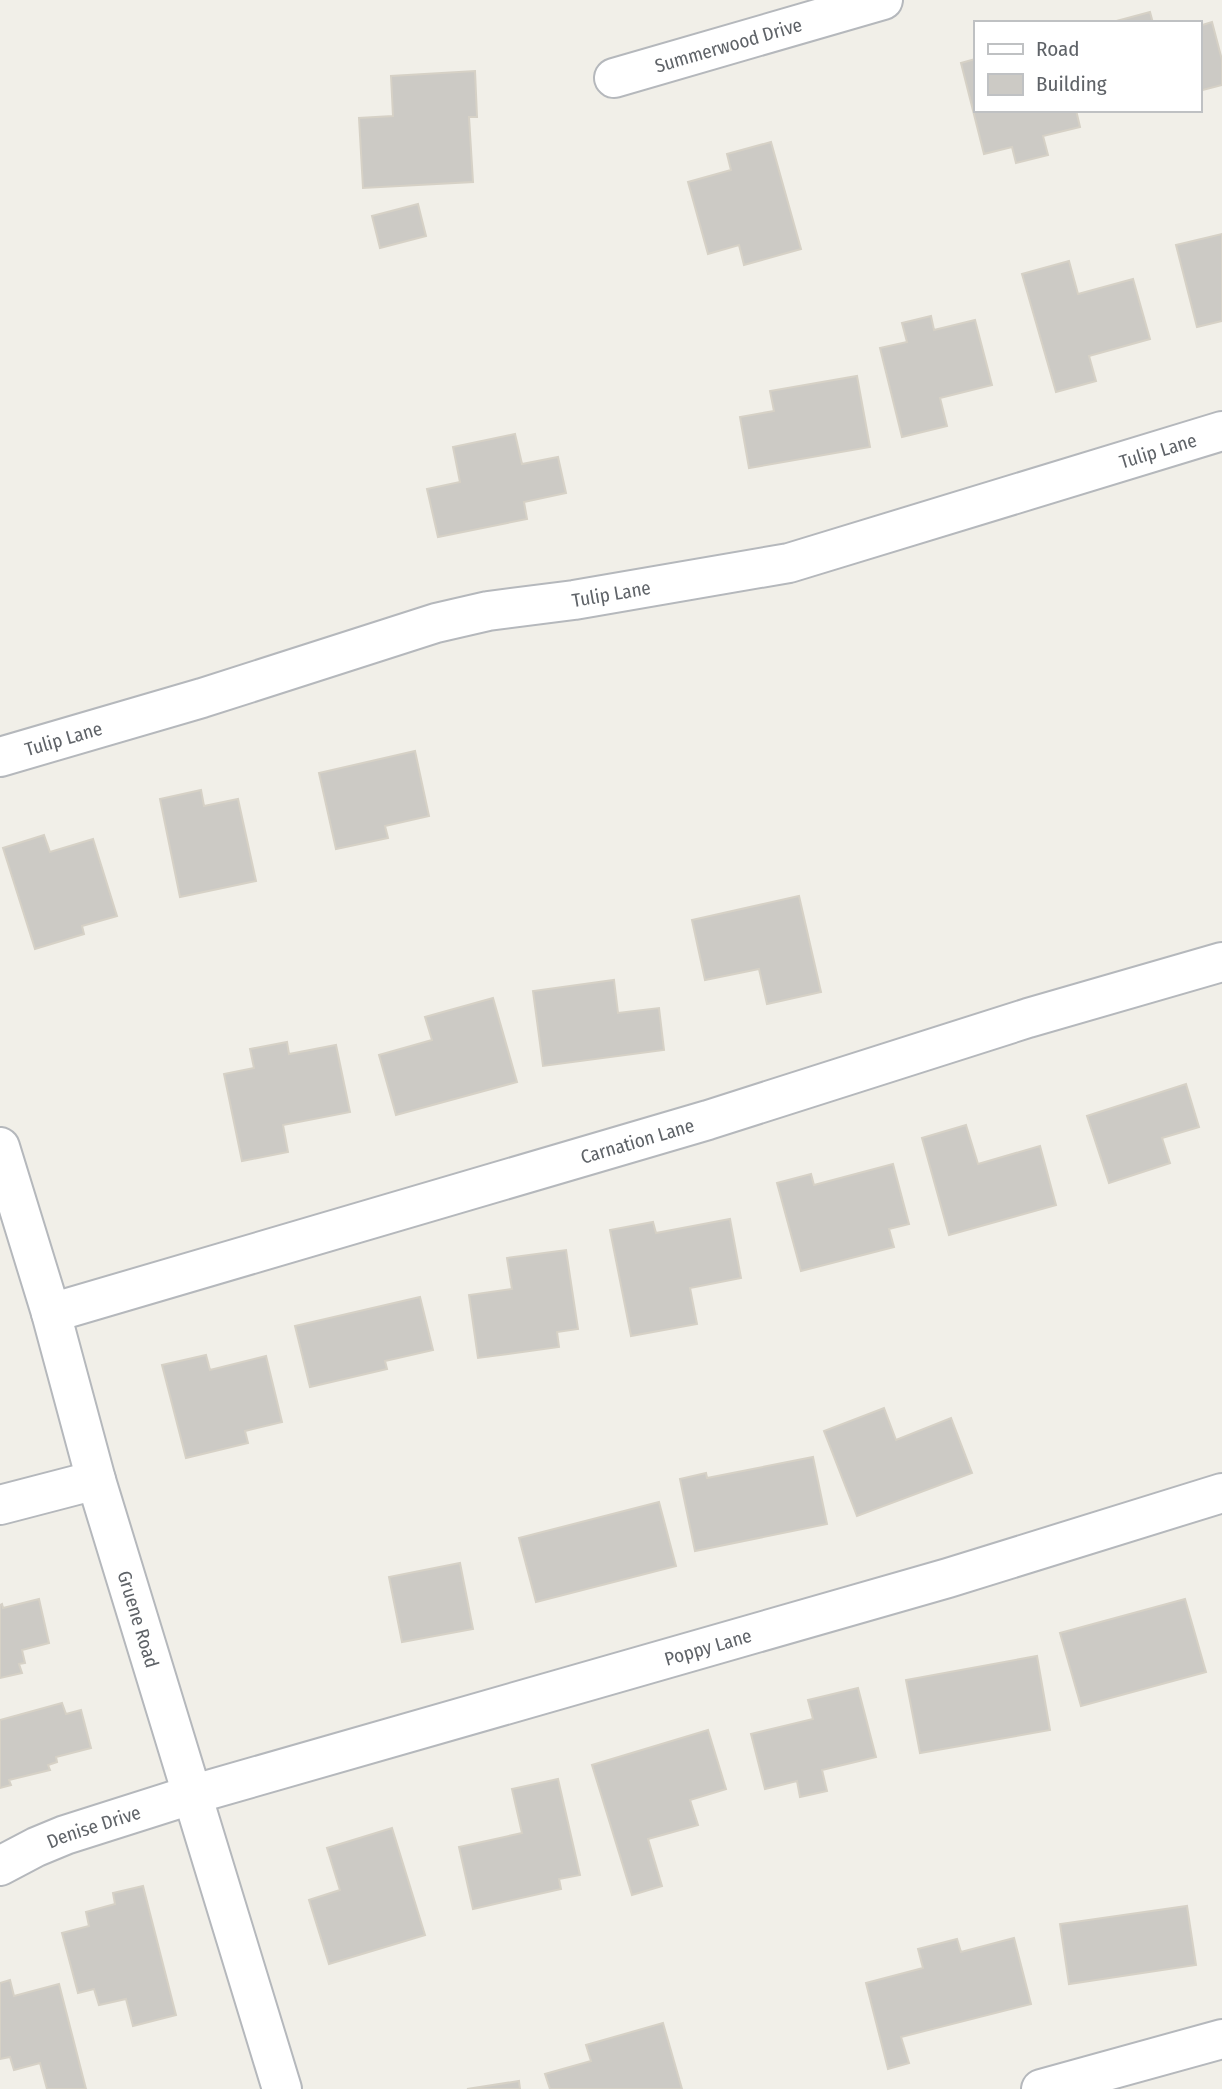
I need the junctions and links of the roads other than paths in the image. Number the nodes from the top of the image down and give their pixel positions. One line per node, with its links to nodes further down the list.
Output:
1 (883, 0): 2 (street, Summerwood Drive)
2 (614, 78)
3 (1222, 431): 4 (street, Tulip Lane)
4 (0, 757)
5 (1222, 962): 7 (street, Carnation Lane)
6 (0, 1147): 7 (street, Gruene Road)
7 (51, 1312): 8 (street, Gruene Road)
8 (96, 1480): 10 (street); 11 (street, Gruene Road)
9 (1222, 1493): 11 (street, Poppy Lane)
10 (0, 1505)
11 (191, 1796): 12 (street, Denise Drive); 14 (street, Gruene Road)
12 (0, 1866)
13 (1222, 2039): 15 (street)
14 (282, 2089)
15 (1041, 2089)

